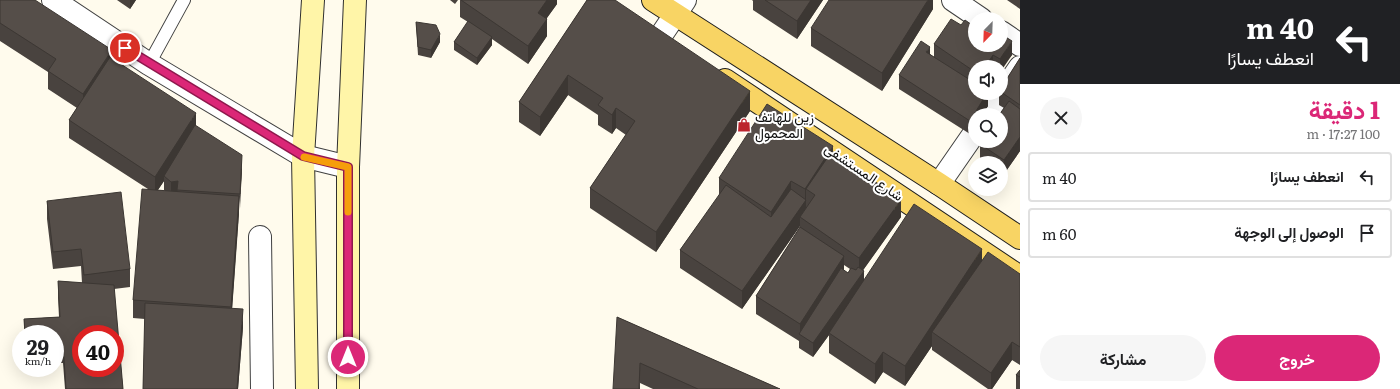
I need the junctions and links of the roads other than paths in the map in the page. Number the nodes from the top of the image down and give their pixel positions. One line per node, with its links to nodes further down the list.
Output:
1 (53, 0): 13 (street)
2 (184, 0): 13 (lane)
3 (313, 0): 18 (street)
4 (355, 0): 19 (street)
5 (654, 0): 7 (main road)
6 (953, 0): 8 (street)
7 (680, 8): 11 (street); 20 (main road)
8 (971, 12)
9 (641, 23): 11 (main road)
10 (1008, 37): 12 (street)
11 (667, 42)
12 (1020, 45)
13 (149, 64): 18 (street)
14 (1020, 67): 16 (street)
15 (706, 68): 23 (main road, شارع المستشفى)
16 (992, 108)
17 (968, 142): 20 (street)
18 (303, 156): 19 (street); 25 (street)
19 (348, 167): 26 (street)
20 (939, 184): 22 (main road)
21 (260, 237): 24 (street)
22 (1020, 238)
23 (1020, 277)
24 (262, 389)
25 (307, 389)
26 (348, 389)

